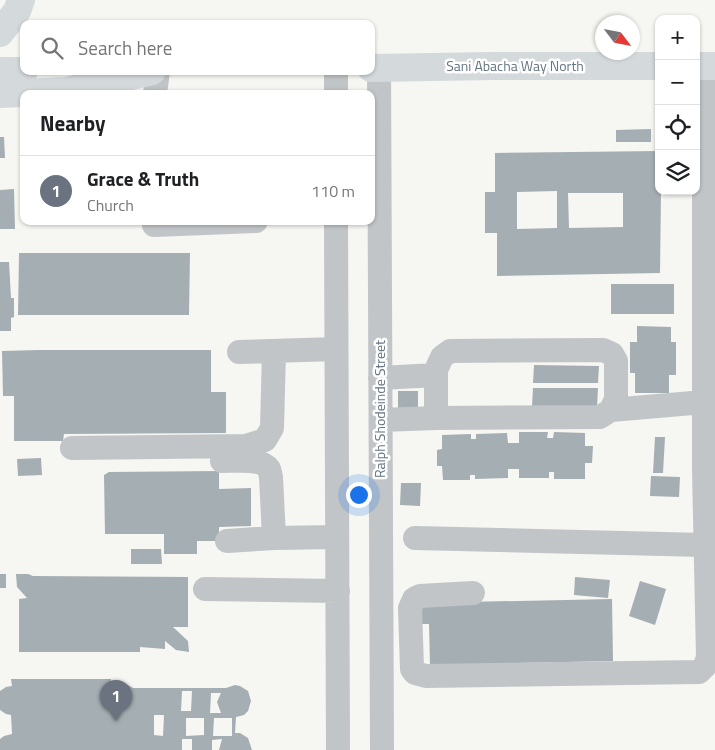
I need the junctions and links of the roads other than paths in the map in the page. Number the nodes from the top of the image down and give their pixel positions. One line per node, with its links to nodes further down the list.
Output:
1 (22, 0): 2 (highway)
2 (0, 34)
3 (655, 66): 5 (highway, Sani Abacha Way North)
4 (705, 66): 22 (street)
5 (375, 68): 21 (street, Ralph Shodeinde Street)
6 (0, 71): 7 (highway)
7 (20, 71)
8 (135, 75): 11 (highway)
9 (157, 75): 12 (street)
10 (336, 75): 13 (street)
11 (71, 90)
12 (156, 90)
13 (336, 90)
14 (20, 93): 15 (highway)
15 (0, 94)
16 (336, 225): 17 (street)
17 (336, 349): 18 (street); 29 (street)
18 (274, 351): 19 (street); 26 (street)
19 (239, 352)
20 (436, 375): 21 (street); 23 (street); 24 (street)
21 (380, 378): 25 (street, Ralph Shodeinde Street)
22 (704, 402): 23 (street); 28 (street)
23 (611, 410): 24 (street)
24 (436, 418): 25 (street)
25 (381, 420): 38 (street, Ralph Shodeinde Street)
26 (72, 448)
27 (93, 459): 30 (street)
28 (709, 470): 33 (street)
29 (337, 537): 30 (street); 35 (street)
30 (274, 538): 32 (street)
31 (415, 538): 33 (street)
32 (227, 541)
33 (705, 545): 36 (street)
34 (205, 590): 35 (street)
35 (338, 591): 37 (street)
36 (472, 593)
37 (338, 750)
38 (382, 750)

